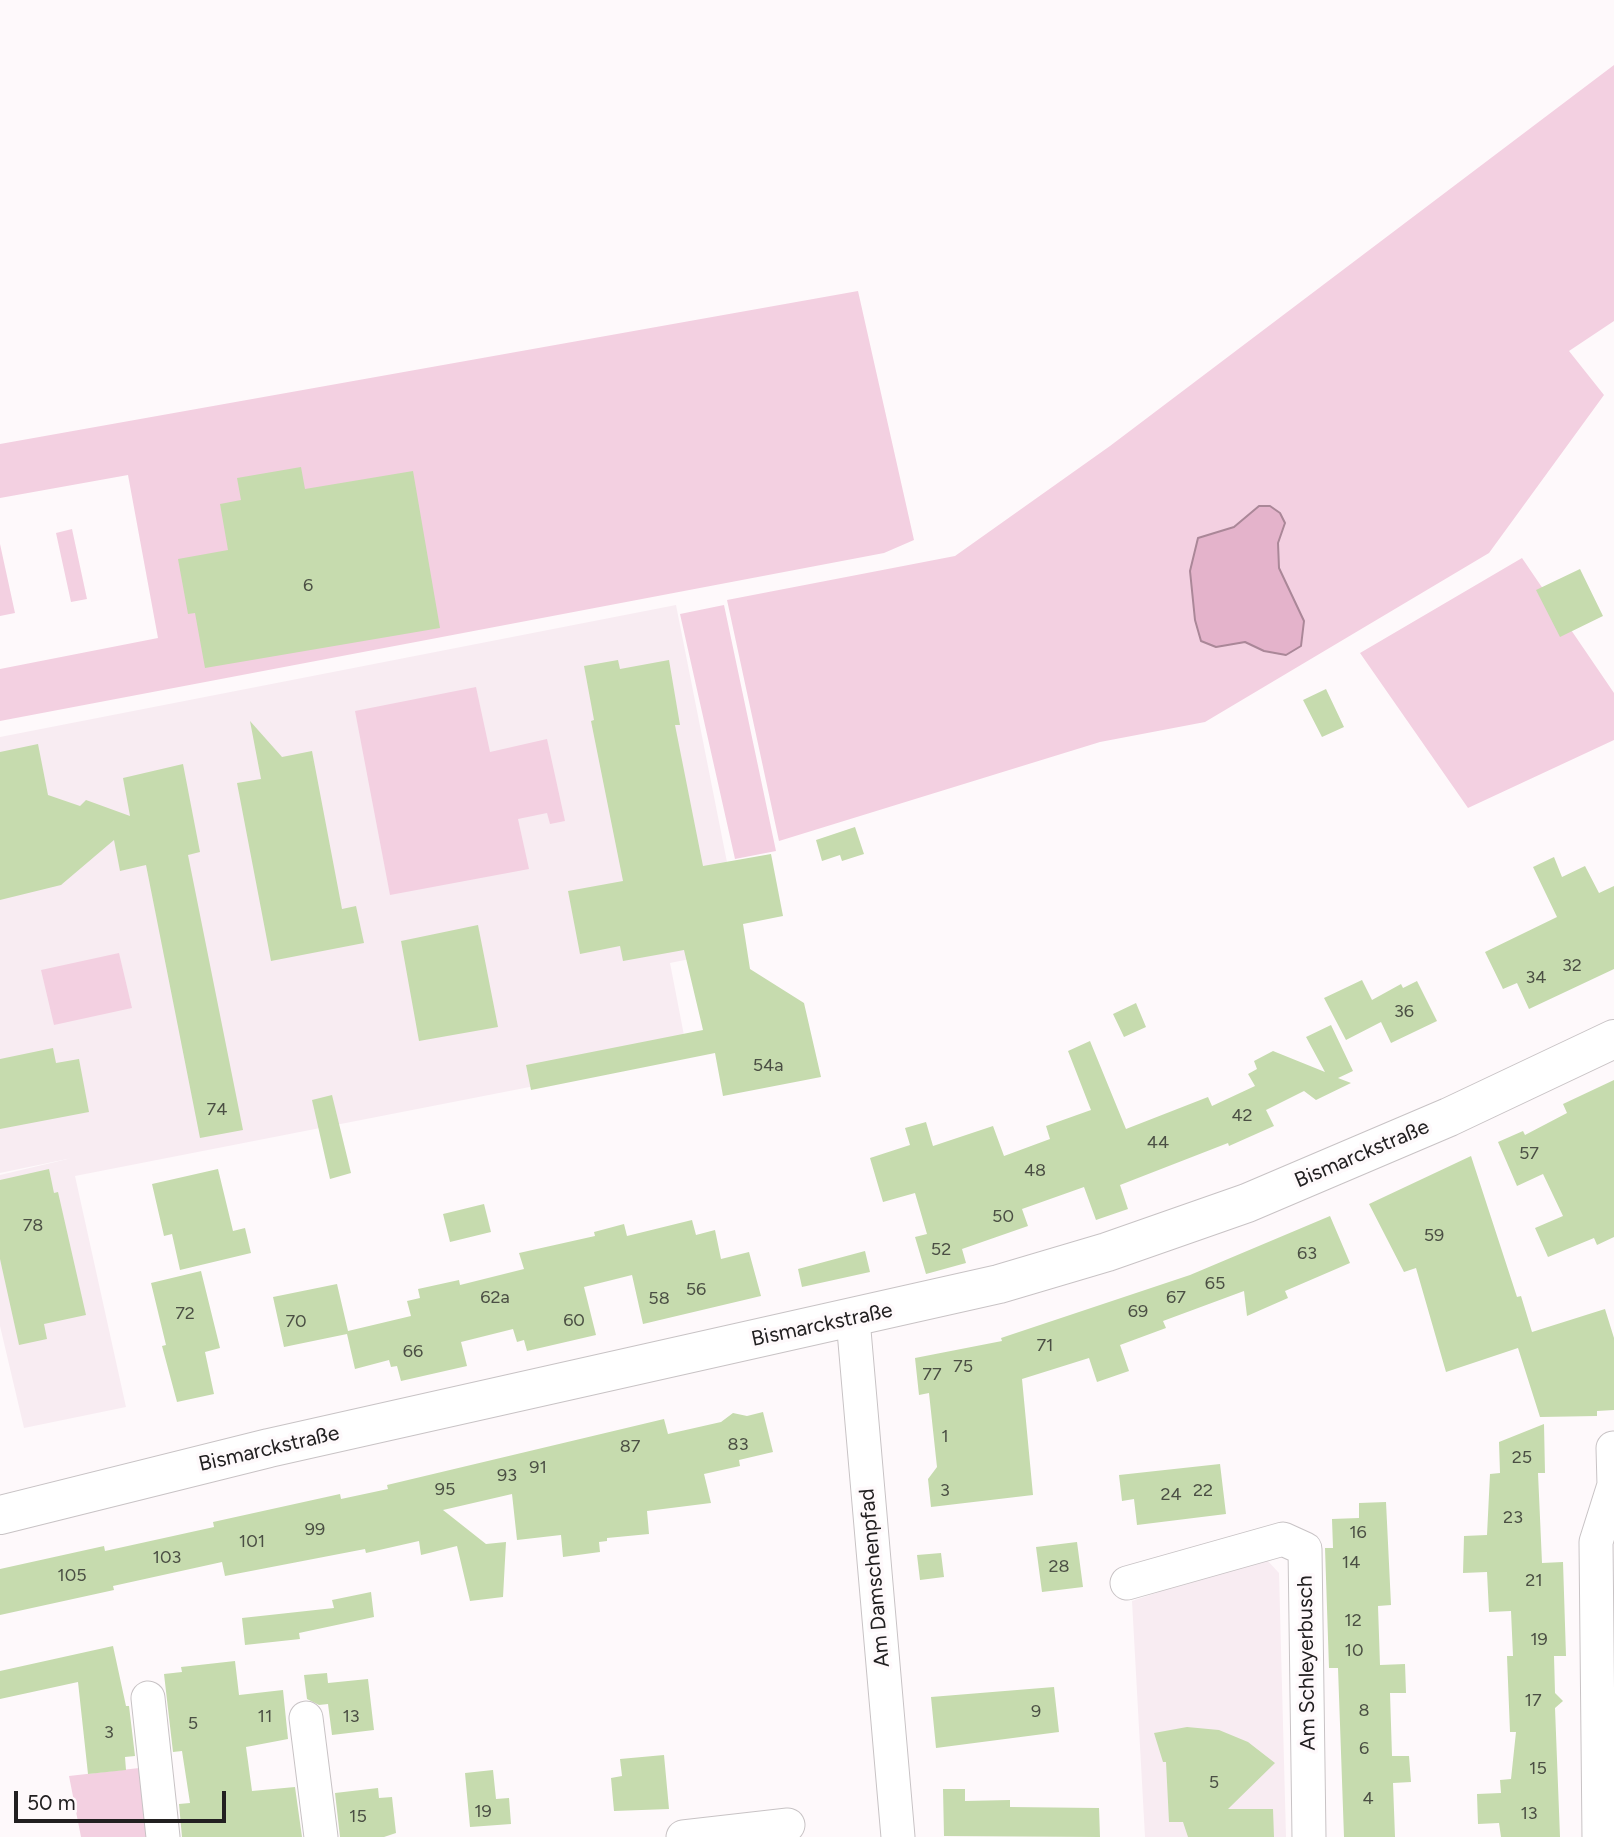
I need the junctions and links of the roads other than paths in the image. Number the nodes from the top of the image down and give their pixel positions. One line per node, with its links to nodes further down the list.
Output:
1 (1614, 1040): 2 (street, Bismarckstraße)
2 (853, 1319): 4 (street, Bismarckstraße); 13 (street, Am Damschenpfad)
3 (1614, 1448): 15 (street)
4 (0, 1515)
5 (1127, 1583): 14 (street, Am Schleyerbusch)
6 (148, 1698): 10 (street)
7 (306, 1718): 11 (street)
8 (788, 1825): 9 (street)
9 (724, 1835): 12 (street)
10 (163, 1837)
11 (321, 1837)
12 (682, 1837)
13 (898, 1837)
14 (1309, 1837)
15 (1599, 1837)

